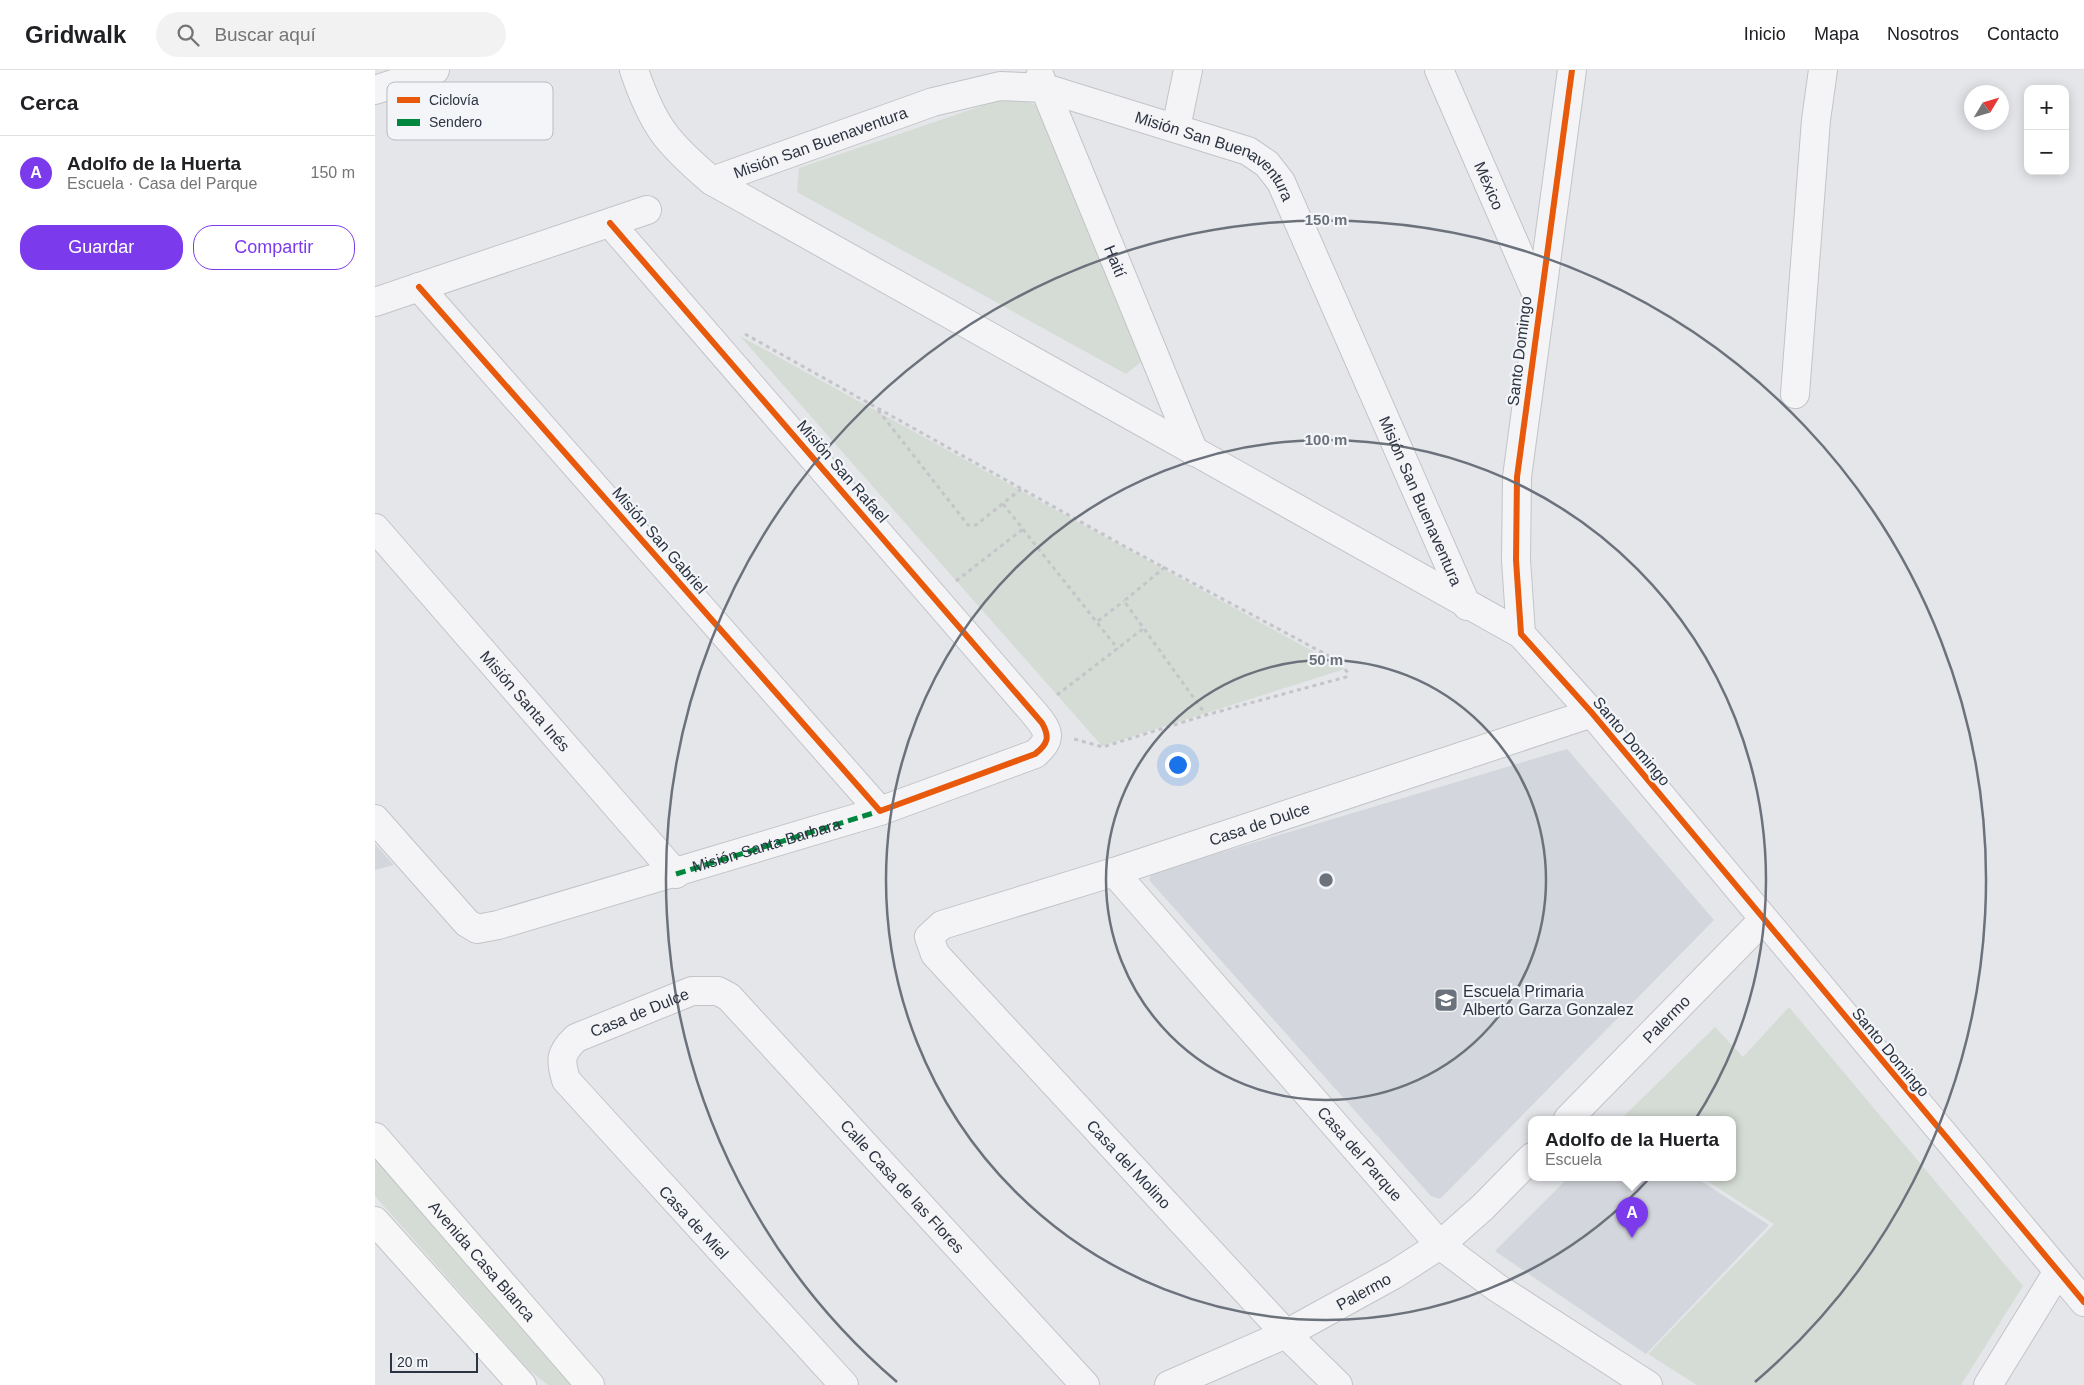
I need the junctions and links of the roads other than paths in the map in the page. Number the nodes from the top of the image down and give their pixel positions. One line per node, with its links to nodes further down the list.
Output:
1 (634, 70): 12 (street)
2 (1187, 70): 11 (street)
3 (1439, 70): 17 (street, México)
4 (1571, 70): 17 (street, Santo Domingo)
5 (1823, 70): 18 (street)
6 (424, 72): 8 (street)
7 (1041, 79): 11 (street, Misión San Buenaventura); 12 (street, Misión San Buenaventura); 19 (street, Haití)
8 (397, 82)
9 (387, 86): 10 (street)
10 (375, 90)
11 (1176, 128): 21 (street, Misión San Buenaventura)
12 (712, 180): 19 (street)
13 (647, 210): 14 (street)
14 (610, 223): 15 (street); 24 (street, Misión San Rafael)
15 (419, 287): 16 (street); 25 (street, Misión San Gabriel)
16 (375, 302)
17 (1540, 302): 22 (street, Santo Domingo)
18 (1795, 394)
19 (1194, 452): 21 (street)
20 (375, 528): 28 (street, Misión Santa Inés)
21 (1467, 606): 22 (street)
22 (1521, 634): 23 (street, Santo Domingo)
23 (1592, 713): 27 (street, Casa de Dulce); 29 (street, Santo Domingo)
24 (1043, 729): 25 (street, Misión Santa Barbara)
25 (880, 811): 28 (street, Misión Santa Barbara)
26 (375, 819): 28 (street, Misión Santa Barbara)
27 (1113, 872): 30 (street, Casa de Dulce); 37 (street, Casa del Parque)
28 (676, 874)
29 (1763, 920): 33 (street, Palermo); 38 (street, Santo Domingo)
30 (929, 937): 40 (street, Casa del Molino)
31 (718, 991): 32 (street, Casa de Dulce); 44 (street, Calle Casa de las Flores)
32 (564, 1050): 43 (street, Casa de Miel)
33 (1572, 1116)
34 (375, 1136): 42 (street, Avenida Casa Blanca)
35 (1528, 1161): 37 (street, Palermo)
36 (375, 1221): 41 (street)
37 (1439, 1245): 40 (street, Palermo); 47 (street, Casa del Parque)
38 (2057, 1273): 39 (street, Santo Domingo); 48 (street)
39 (2084, 1302)
40 (1286, 1334): 45 (street, Palermo); 46 (street, Casa del Molino)
41 (522, 1385)
42 (590, 1385)
43 (845, 1385)
44 (1085, 1385)
45 (1169, 1385)
46 (1338, 1385)
47 (1648, 1385)
48 (1988, 1385)

